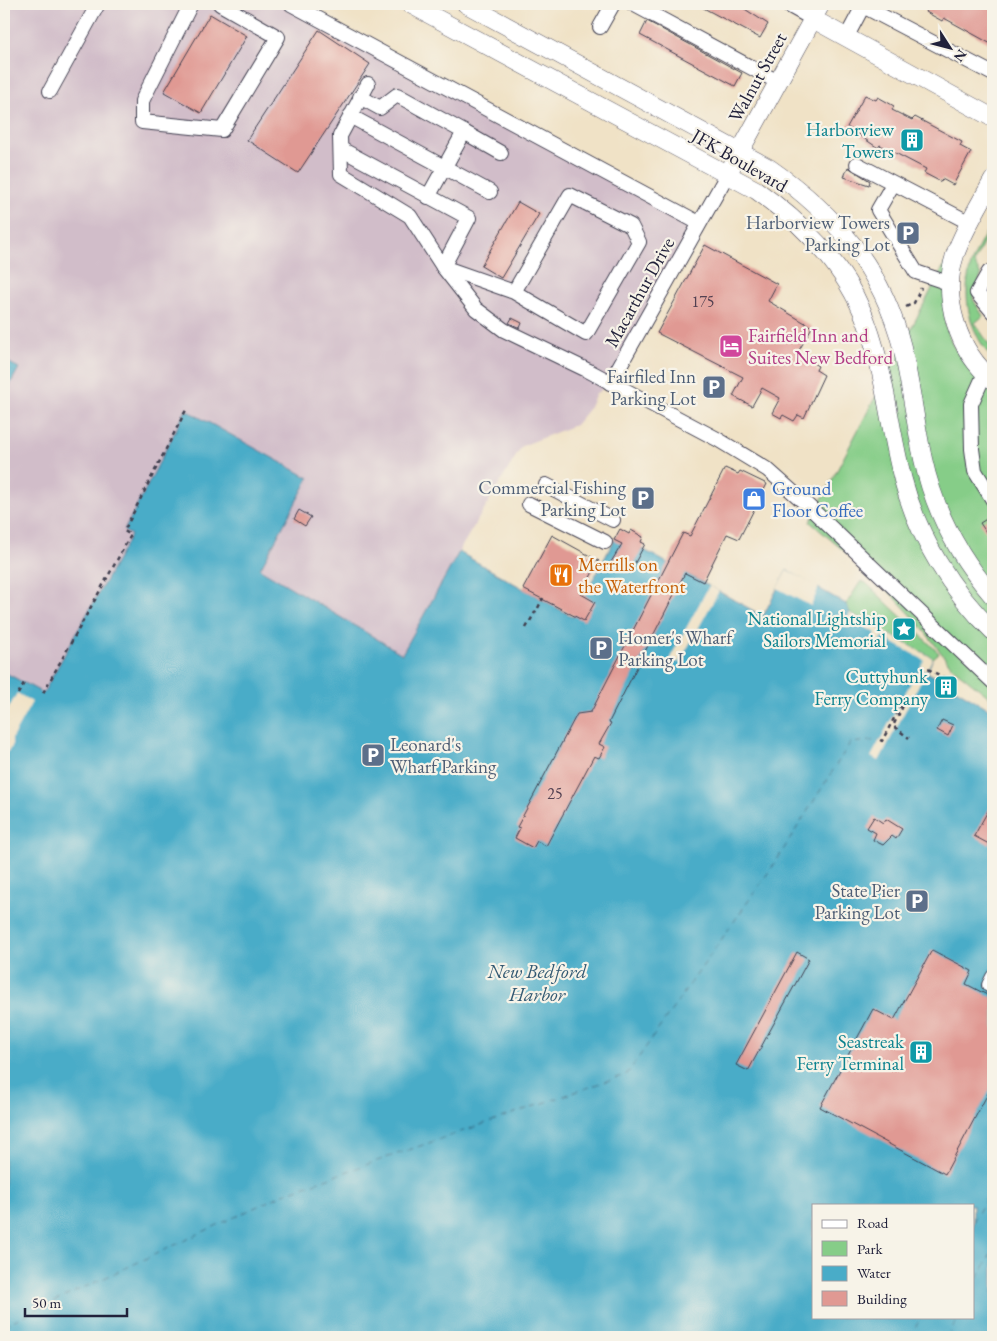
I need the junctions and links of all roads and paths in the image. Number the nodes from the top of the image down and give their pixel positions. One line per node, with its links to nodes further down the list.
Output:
1 (98, 4): 17 (street)
2 (191, 4): 3 (street)
3 (220, 4)
4 (291, 4): 32 (street)
5 (410, 4): 27 (main road, JFK Boulevard)
6 (466, 4): 23 (main road, JFK Boulevard)
7 (613, 4): 12 (street)
8 (633, 4): 15 (street)
9 (786, 4): 11 (street)
10 (864, 5): 13 (street); 14 (street)
11 (817, 12): 13 (main road); 15 (main road, Walnut Street)
12 (600, 27)
13 (846, 38): 20 (main road)
14 (993, 74)
15 (778, 82): 23 (main road, Walnut Street)
16 (368, 84): 18 (street)
17 (50, 91)
18 (360, 97): 19 (street); 21 (street)
19 (350, 116): 22 (street); 26 (street)
20 (993, 118)
21 (464, 132): 24 (street); 26 (street)
22 (341, 149): 31 (street); 34 (street)
23 (740, 152): 27 (main road, Walnut Street); 49 (main road, JFK Boulevard)
24 (501, 153)
25 (857, 164): 29 (street)
26 (445, 166): 30 (street); 31 (street)
27 (727, 175): 32 (street, Walnut Street); 52 (main road, JFK Boulevard)
28 (993, 180): 33 (main road)
29 (893, 184): 33 (street); 37 (street)
30 (490, 192)
31 (428, 196): 34 (street)
32 (699, 223): 42 (street, Macarthur Drive)
33 (970, 223): 37 (main road)
34 (443, 267): 38 (street); 42 (street)
35 (989, 272): 40 (street)
36 (926, 284): 39 (path)
37 (951, 284): 41 (main road)
38 (514, 292): 38 (street)
39 (906, 307)
40 (993, 312)
41 (989, 376): 45 (street)
42 (610, 383): 54 (street)
43 (186, 410): 57 (path)
44 (546, 486): 47 (street)
45 (993, 500)
46 (529, 504): 48 (street)
47 (613, 520)
48 (604, 542)
49 (993, 596)
50 (543, 598): 51 (path)
51 (526, 628)
52 (993, 631)
53 (928, 669): 56 (path)
54 (993, 682)
55 (24, 683): 58 (path)
56 (956, 684)
57 (43, 693)
58 (18, 694)
59 (909, 738): 60 (path)
60 (880, 740)
61 (993, 977): 62 (street)
62 (993, 987)

